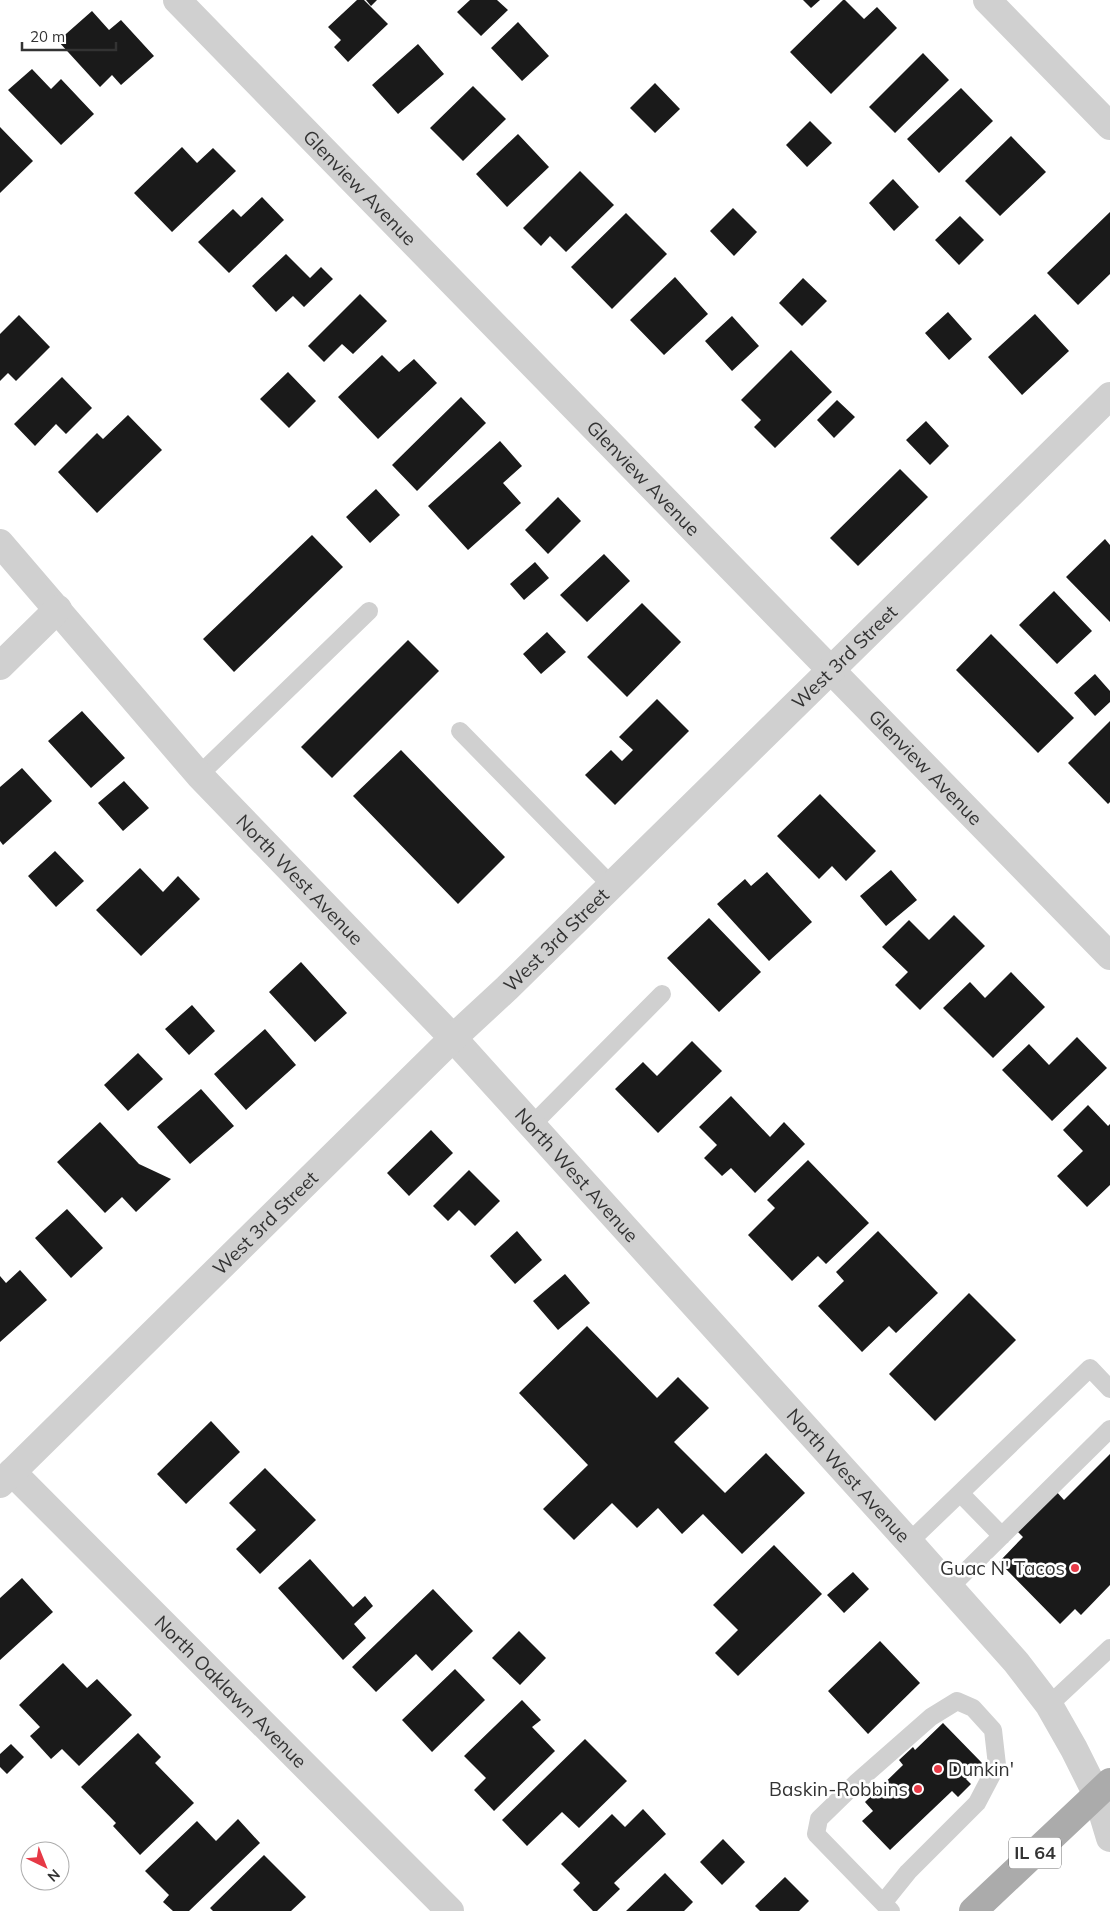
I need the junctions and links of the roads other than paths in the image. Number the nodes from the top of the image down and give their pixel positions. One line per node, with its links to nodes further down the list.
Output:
1 (177, 0): 9 (street, Glenview Avenue)
2 (987, 0): 3 (street)
3 (1110, 126)
4 (1110, 396): 9 (street, West 3rd Street)
5 (0, 543): 6 (street, North West Avenue)
6 (58, 609): 8 (street); 11 (street, North West Avenue)
7 (369, 612): 11 (lane)
8 (0, 666)
9 (832, 671): 12 (street, West 3rd Street); 13 (street, Glenview Avenue)
10 (460, 730): 12 (lane)
11 (199, 775): 15 (street, North West Avenue)
12 (612, 886): 15 (street, West 3rd Street)
13 (1110, 956)
14 (662, 994): 16 (lane)
15 (453, 1038): 16 (street, North West Avenue); 19 (street, West 3rd Street)
16 (532, 1124): 22 (street, North West Avenue)
17 (1110, 1389): 20 (lane)
18 (1110, 1429): 21 (lane)
19 (6, 1478): 29 (street, North Oaklawn Avenue)
20 (960, 1493): 21 (lane); 22 (lane)
21 (1002, 1536): 23 (lane)
22 (909, 1542): 23 (street, North West Avenue)
23 (950, 1587): 25 (street, North West Avenue)
24 (1110, 1648): 25 (lane)
25 (1049, 1705): 26 (street, North West Avenue)
26 (1104, 1788): 27 (street, North West Avenue); 30 (main road, IL 64)
27 (1110, 1838)
28 (887, 1907): 28 (lane)
29 (450, 1911)
30 (973, 1911)

